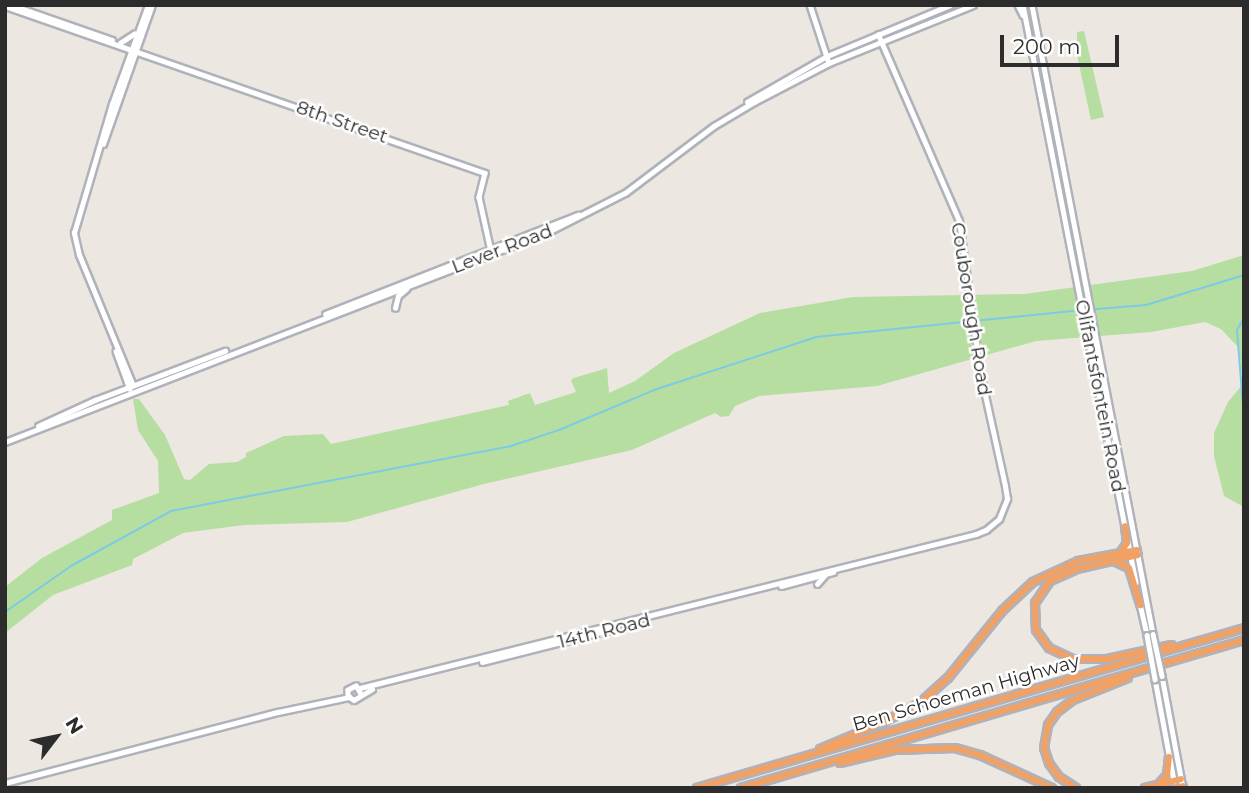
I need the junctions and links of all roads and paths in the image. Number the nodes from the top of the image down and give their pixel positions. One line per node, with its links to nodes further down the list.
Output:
1 (12, 5): 12 (main road, 8th Street)
2 (150, 5): 9 (main road); 13 (main road)
3 (810, 5): 14 (main road)
4 (950, 5): 10 (main road, Lever Road)
5 (973, 5): 11 (main road, Lever Road)
6 (1021, 5): 24 (main road, Olifantsfontein Road)
7 (1032, 5): 25 (main road, Olifantsfontein Road)
8 (5, 6): 12 (main road, 8th Street)
9 (137, 33): 12 (main road); 13 (main road)
10 (878, 35): 11 (main road, Couborough Road); 14 (main road, Lever Road)
11 (881, 42): 16 (main road, Lever Road); 23 (main road, Couborough Road)
12 (119, 44): 13 (main road, 8th Street); 15 (main road)
13 (133, 50): 15 (main road); 17 (main road); 18 (main road, 8th Street)
14 (827, 56): 16 (main road); 18 (main road, Lever Road)
15 (126, 61): 17 (main road)
16 (829, 62): 18 (main road, Lever Road)
17 (89, 181): 21 (main road)
18 (494, 251): 19 (main road, Lever Road); 21 (main road, Lever Road)
19 (409, 286): 20 (main road, Lever Road); 20 (main road)
20 (385, 296): 21 (main road, Lever Road)
21 (132, 390): 22 (main road, Lever Road)
22 (5, 441)
23 (1003, 513): 27 (main road, 14th Road)
24 (1125, 526): 25 (main road, Olifantsfontein Road); 26 (highway)
25 (1134, 553): 26 (highway); 30 (main road, Olifantsfontein Road); 33 (main road, Olifantsfontein Road)
26 (1107, 560): 30 (highway); 32 (highway); 41 (highway)
27 (847, 567): 28 (main road, 14th Road); 37 (main road, 14th Road)
28 (828, 574): 29 (main road); 37 (main road, 14th Road)
29 (817, 584)
30 (1140, 605): 33 (main road, Olifantsfontein Road)
31 (1244, 628): 32 (highway, Ben Schoeman Highway)
32 (1225, 633): 41 (highway, Ben Schoeman Highway)
33 (1150, 635): 40 (main road, Olifantsfontein Road, bridge); 45 (main road, Olifantsfontein Road, bridge)
34 (1244, 640): 35 (highway, Ben Schoeman Highway)
35 (1228, 644): 42 (highway, Ben Schoeman Highway); 49 (highway)
36 (347, 691): 37 (main road); 38 (main road); 39 (main road)
37 (360, 692): 38 (main road)
38 (349, 697): 39 (main road)
39 (287, 710): 43 (main road)
40 (1169, 757): 44 (highway); 45 (main road, Olifantsfontein Road)
41 (775, 766): 46 (highway, Ben Schoeman Highway)
42 (778, 777): 47 (highway, Ben Schoeman Highway); 48 (highway)
43 (5, 783)
44 (1158, 785): 45 (highway); 50 (highway)
45 (1179, 785)
46 (697, 788)
47 (741, 788)
48 (1052, 788)
49 (1076, 788)
50 (1145, 788)

